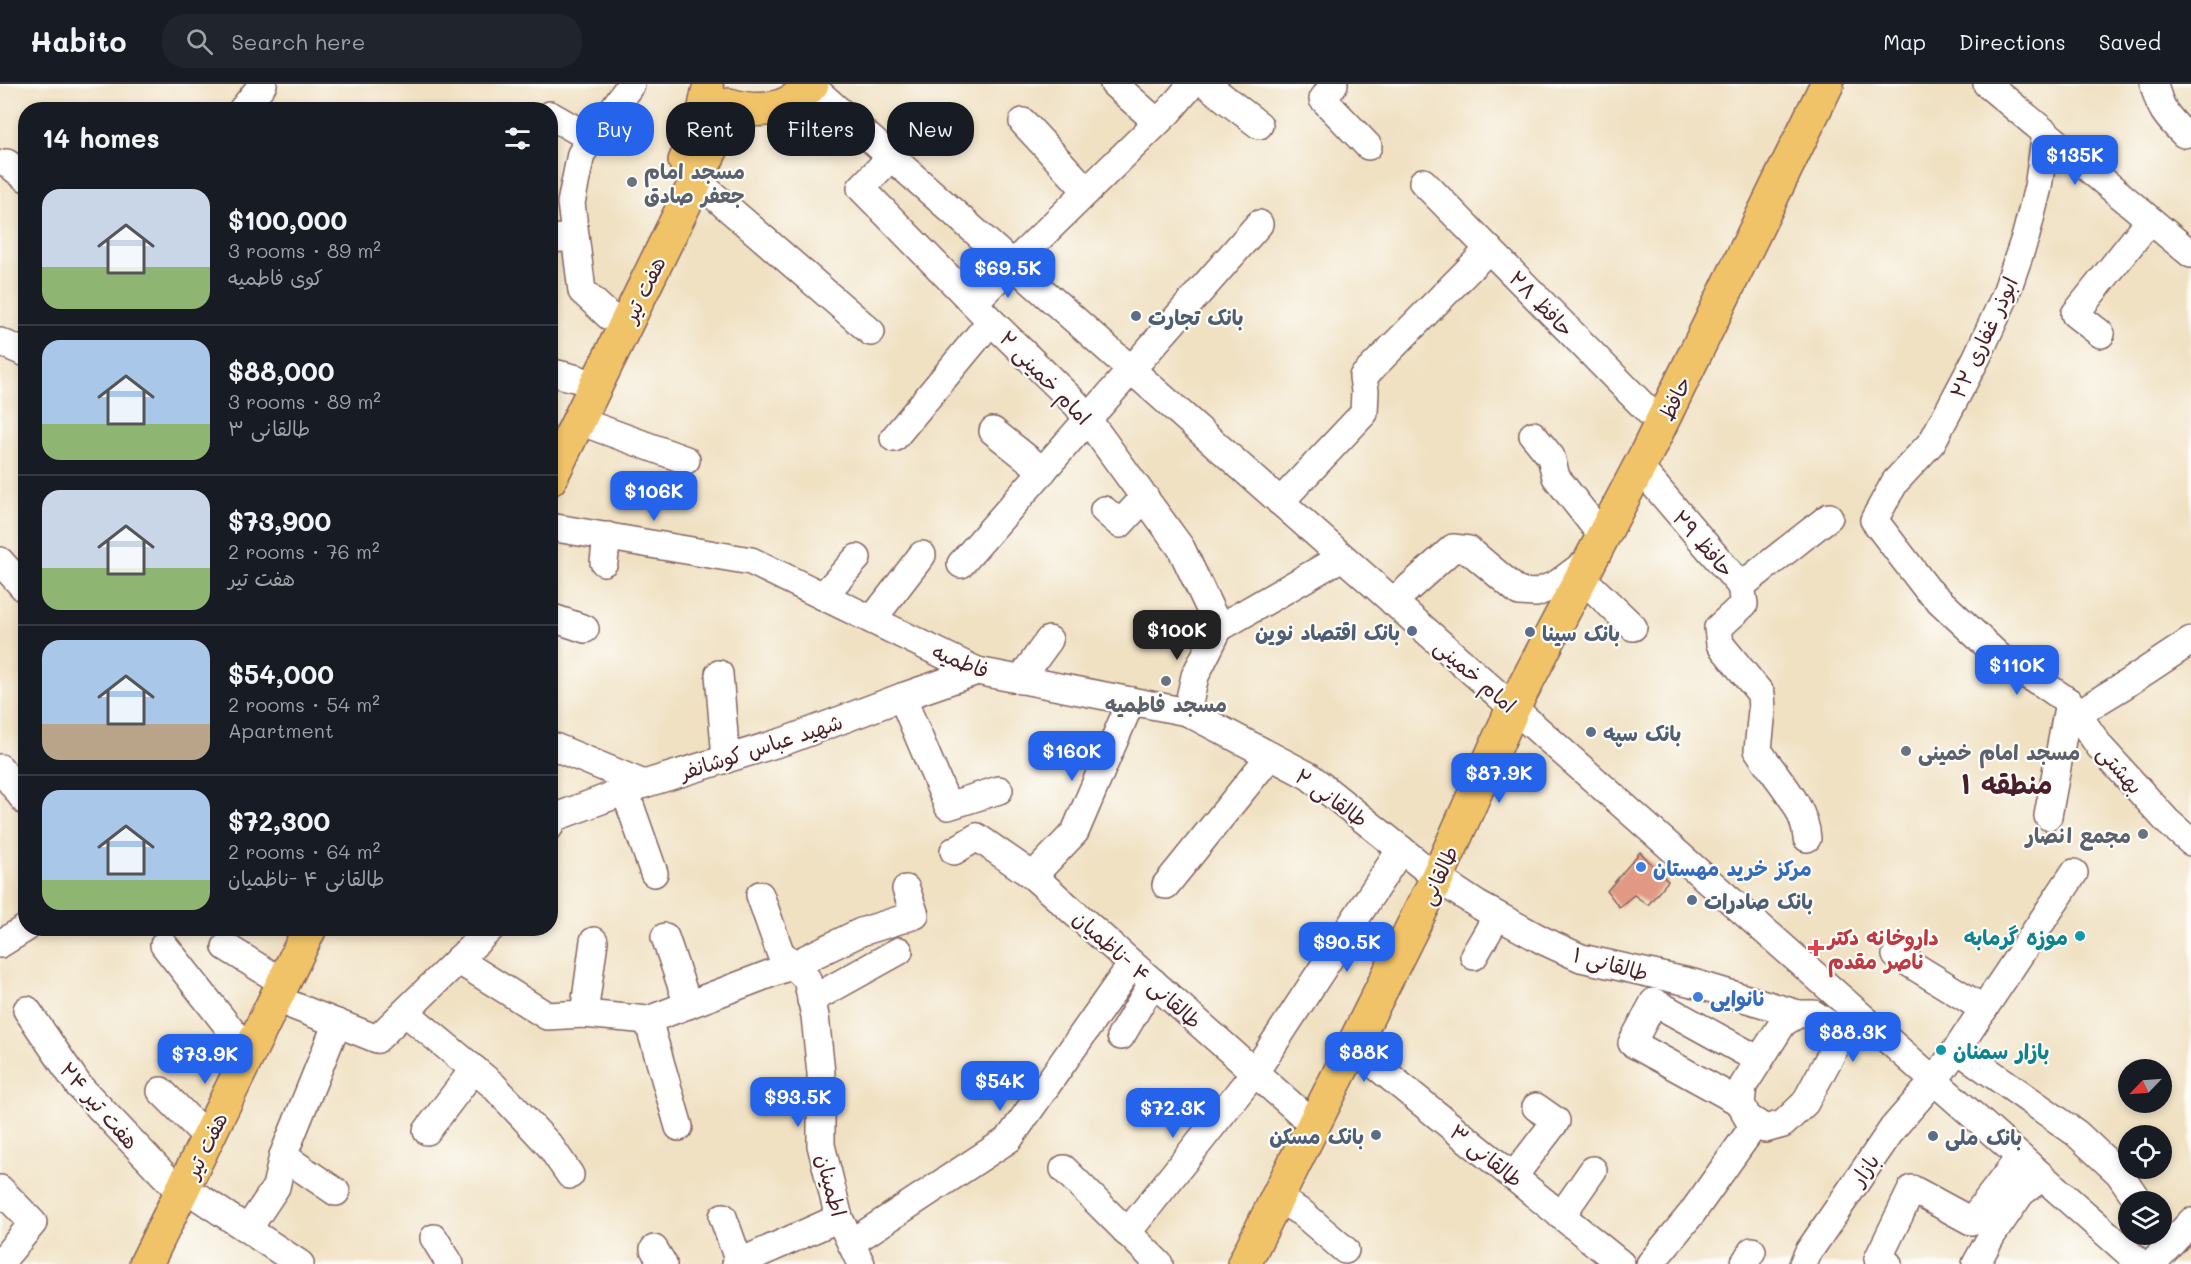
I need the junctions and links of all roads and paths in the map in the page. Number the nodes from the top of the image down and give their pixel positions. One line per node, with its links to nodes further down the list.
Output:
1 (631, 84): 11 (street)
2 (1114, 84): 16 (street)
3 (1192, 84): 16 (street)
4 (1206, 84): 17 (street)
5 (1334, 84): 21 (street)
6 (1827, 84): 46 (main road, حافظ)
7 (1987, 84): 19 (street)
8 (2154, 84): 20 (street)
9 (811, 85): 13 (main road); 24 (street, امام خمینی)
10 (705, 88): 12 (main road); 36 (main road, هفت تیر)
11 (618, 102)
12 (724, 102)
13 (755, 110)
14 (558, 120): 18 (street)
15 (1023, 122): 27 (street)
16 (1157, 122): 27 (street)
17 (1259, 125)
18 (576, 130)
19 (2046, 133): 29 (street); 58 (street, ابوذر غفاری ۲۲)
20 (2184, 134)
21 (1368, 146)
22 (580, 156): 28 (street)
23 (708, 156): 25 (main road, هفت تیر)
24 (891, 157): 34 (street, امام خمینی); 35 (street, امام خمینی ۲)
25 (697, 180): 37 (street); 45 (main road, هفت تیر)
26 (1423, 182): 32 (street, حافظ ۲۸)
27 (1086, 190): 34 (street)
28 (561, 198): 31 (street)
29 (2150, 220): 33 (street); 38 (street)
30 (1259, 224): 41 (street)
31 (563, 238): 36 (street)
32 (1489, 249): 46 (street, حافظ ۲۸); 55 (street)
33 (2191, 254)
34 (1012, 264): 35 (street); 41 (street, امام خمینی)
35 (982, 311): 44 (street, امام خمینی ۲); 49 (street)
36 (609, 316): 42 (main road, هفت تیر)
37 (871, 332)
38 (2101, 334)
39 (0, 342): 40 (street)
40 (18, 350)
41 (1132, 370): 44 (street); 55 (street, امام خمینی)
42 (564, 376): 43 (main road, هفت تیر)
43 (558, 402)
44 (1088, 420): 53 (street); 54 (street, امام خمینی ۲)
45 (579, 421): 50 (street); 51 (main road, هفت تیر)
46 (1661, 424): 52 (main road, حافظ)
47 (993, 431): 53 (street)
48 (1533, 435): 63 (street)
49 (894, 438)
50 (686, 460)
51 (558, 463)
52 (1639, 468): 63 (main road, حافظ); 67 (street, حافظ ۲۹)
53 (1043, 471): 65 (street)
54 (1145, 497): 56 (street); 73 (street, امام خمینی ۲)
55 (1280, 502): 61 (street, امام خمینی)
56 (1104, 510)
57 (1829, 517): 67 (street)
58 (1874, 520): 83 (street, بهشتی)
59 (558, 530): 68 (street, فاطمیه)
60 (922, 555): 71 (street)
61 (1342, 556): 69 (street, امام خمینی); 73 (street)
62 (857, 558): 68 (street)
63 (1592, 558): 69 (street); 72 (street); 82 (main road, حافظ)
64 (0, 561): 66 (street)
65 (961, 564)
66 (18, 581)
67 (1741, 586): 94 (street, حافظ ۲۹)
68 (823, 596): 71 (street, فاطمیه)
69 (1393, 602): 82 (street, امام خمینی)
70 (558, 620): 74 (street)
71 (872, 620): 77 (street, فاطمیه)
72 (1633, 627)
73 (1219, 628): 84 (street)
74 (585, 629)
75 (1049, 640): 79 (street)
76 (2191, 641): 83 (street)
77 (977, 671): 79 (street, فاطمیه); 80 (street, شهید عباس کوشانفر)
78 (719, 674): 87 (street)
79 (1020, 680): 81 (street, فاطمیه)
80 (902, 697): 87 (street, شهید عباس کوشانفر); 90 (street)
81 (1131, 701): 84 (street, فاطمیه); 100 (street)
82 (1513, 708): 101 (main road, طالقانی); 138 (street, امام خمینی)
83 (2073, 708): 93 (street); 95 (street, بهشتی)
84 (1187, 712): 86 (street, طالقانی ۲)
85 (558, 749): 89 (street)
86 (1270, 756): 96 (street, طالقانی ۲); 102 (street)
87 (726, 759): 89 (street, شهید عباس کوشانفر)
88 (0, 768): 91 (street)
89 (634, 788): 92 (street, شهید عباس کوشانفر); 98 (street)
90 (999, 790)
91 (18, 792)
92 (558, 816)
93 (2048, 816)
94 (1807, 838)
95 (2191, 842)
96 (1401, 849): 101 (street, طالقانی ۲); 137 (street)
97 (954, 851): 100 (street, طالقانی ۴ -ناظمیان)
98 (654, 873)
99 (2074, 873): 124 (street, بازار)
100 (1034, 876): 118 (street, طالقانی ۴ -ناظمیان)
101 (1437, 878): 105 (street, طالقانی ۱); 132 (main road, طالقانی)
102 (1166, 885)
103 (906, 889): 119 (street)
104 (760, 895): 119 (street, اطمینان)
105 (1497, 916): 116 (street); 128 (street, طالقانی ۱)
106 (18, 933): 111 (street)
107 (311, 936): 121 (main road, هفت تیر)
108 (482, 936): 117 (street)
109 (665, 938): 123 (street)
110 (594, 941): 127 (street)
111 (0, 944)
112 (164, 945): 134 (street)
113 (226, 947): 121 (street)
114 (899, 951): 122 (street)
115 (1896, 955): 124 (street)
116 (1474, 956)
117 (458, 960): 126 (street); 127 (street)
118 (1132, 963): 120 (street, طالقانی ۴ -ناظمیان); 167 (street)
119 (793, 965): 122 (street, اطمینان); 123 (street)
120 (1153, 982): 131 (street); 137 (street, طالقانی ۴ -ناظمیان)
121 (289, 994): 130 (street); 134 (main road, هفت تیر); 156 (main road, هفت تیر)
122 (812, 1000): 160 (street, اطمینان)
123 (688, 1005): 129 (street)
124 (1984, 1009): 133 (street, بازار)
125 (27, 1010): 156 (street, هفت تیر ۲۴)
126 (405, 1012): 130 (street); 136 (street)
127 (584, 1014): 129 (street)
128 (1798, 1014): 135 (street); 141 (street, طالقانی ۱)
129 (648, 1020): 143 (street)
130 (337, 1023): 146 (street)
131 (1120, 1036)
132 (1353, 1047): 142 (main road, طالقانی); 151 (street, طالقانی ۳)
133 (1957, 1049): 138 (street, بازار); 154 (street)
134 (249, 1053): 145 (main road, هفت تیر)
135 (1760, 1060): 141 (street); 141 (street)
136 (474, 1069): 144 (street); 150 (street)
137 (1255, 1072): 142 (street, طالقانی ۴ -ناظمیان); 163 (street)
138 (1934, 1080): 147 (street, امام خمینی); 178 (street, بازار)
139 (161, 1091): 145 (street)
140 (1536, 1107): 151 (street)
141 (1748, 1113): 177 (street)
142 (1314, 1125): 157 (main road, طالقانی)
143 (679, 1127)
144 (427, 1131)
145 (208, 1138): 156 (main road, هفت تیر)
146 (283, 1156): 155 (street); 162 (street)
147 (2020, 1157): 152 (street, امام خمینی); 179 (street)
148 (1064, 1169): 163 (street)
149 (1593, 1170): 158 (street)
150 (570, 1175)
151 (1513, 1177): 158 (street, طالقانی ۳)
152 (2042, 1177): 180 (street); 181 (street, امام خمینی)
153 (0, 1189): 168 (street)
154 (2131, 1191)
155 (336, 1192)
156 (191, 1195): 162 (street, هفت تیر ۲۴); 171 (main road, هفت تیر); 172 (main road, هفت تیر)
157 (1277, 1198): 166 (street); 170 (main road, طالقانی)
158 (1561, 1216): 176 (street, طالقانی ۳)
159 (723, 1217): 169 (street)
160 (839, 1218): 167 (street, اطمینان); 169 (street)
161 (2191, 1222): 165 (street)
162 (248, 1229): 173 (street, هفت تیر ۲۴)
163 (1127, 1233): 175 (street)
164 (434, 1238): 174 (street)
165 (2161, 1247)
166 (1345, 1251)
167 (856, 1254)
168 (0, 1263)
169 (737, 1263)
170 (1246, 1263)
171 (146, 1264)
172 (168, 1264)
173 (300, 1264)
174 (450, 1264)
175 (1159, 1264)
176 (1621, 1264)
177 (1650, 1264)
178 (1803, 1264)
179 (1887, 1264)
180 (1976, 1264)
181 (2141, 1264)

